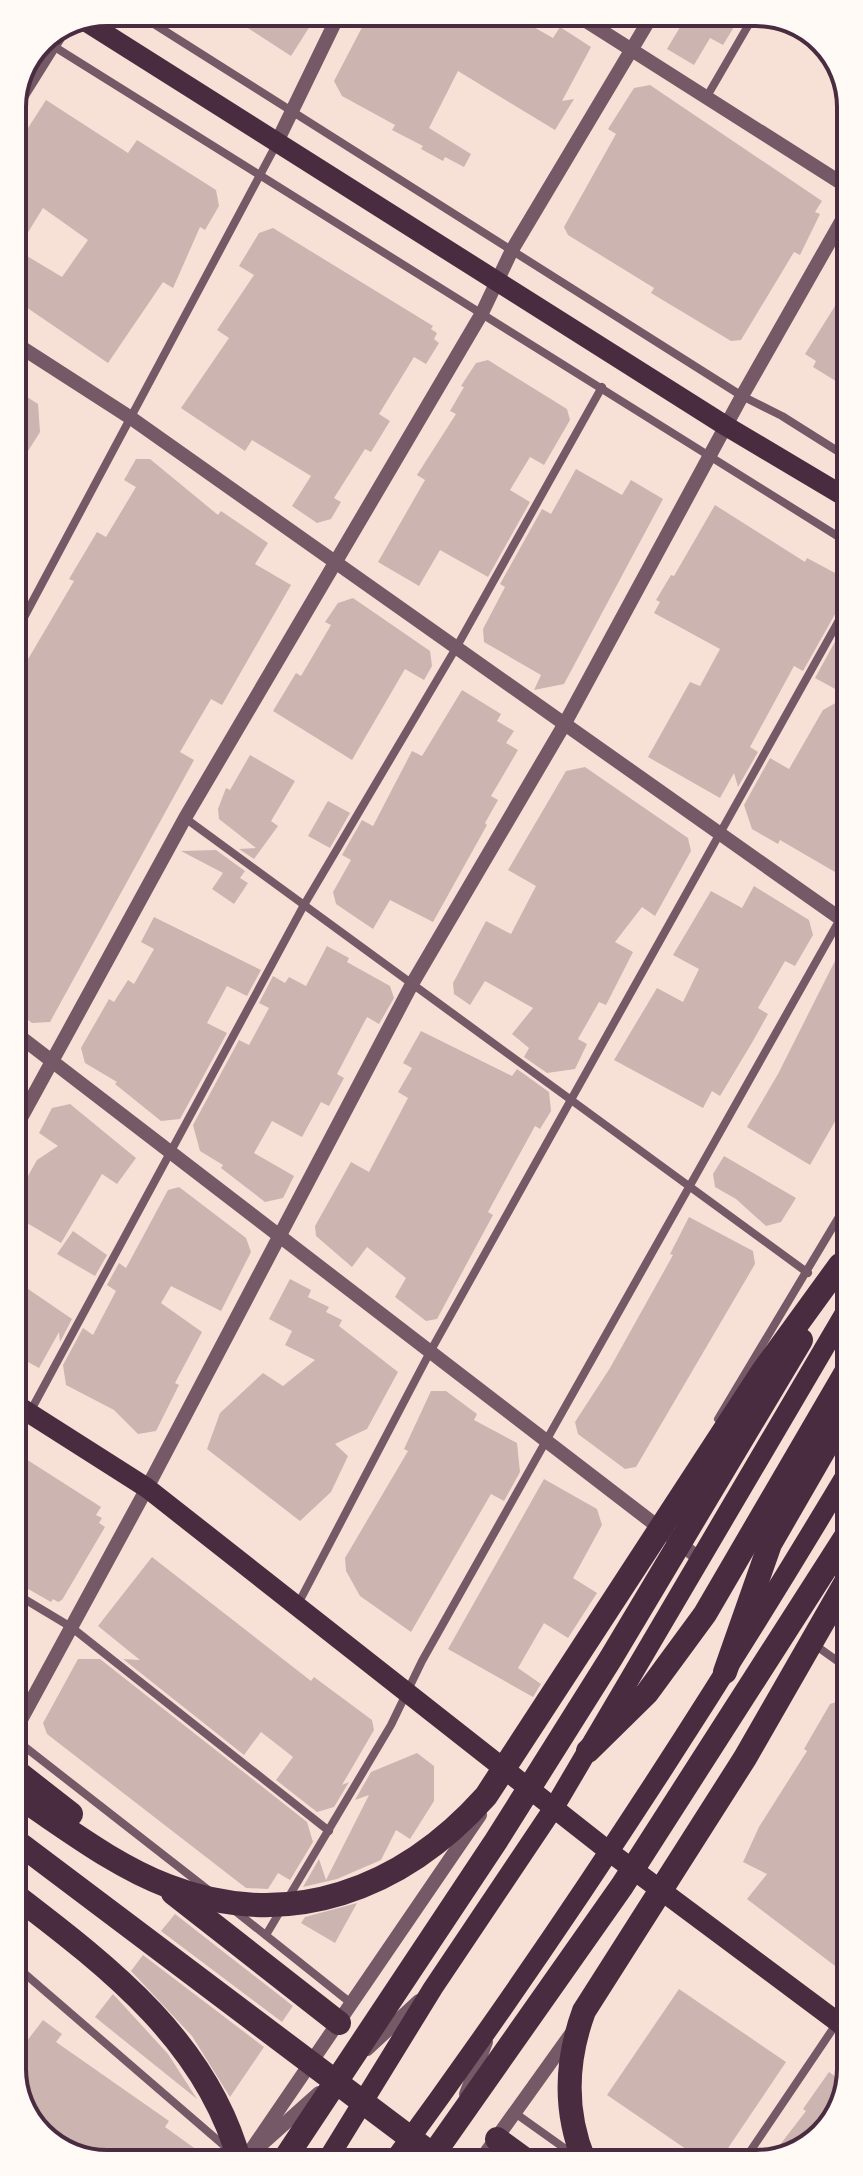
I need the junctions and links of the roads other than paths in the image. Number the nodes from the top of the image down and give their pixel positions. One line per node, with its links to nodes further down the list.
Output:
1 (159, 26): 10 (street)
2 (333, 26): 10 (street)
3 (594, 26): 8 (street)
4 (646, 26): 8 (street)
5 (748, 26): 9 (street)
6 (95, 27): 11 (main road)
7 (54, 46): 12 (street)
8 (632, 51): 9 (street); 15 (street)
9 (706, 98): 13 (street)
10 (294, 111): 11 (street); 15 (street)
11 (276, 144): 12 (street); 16 (main road)
12 (259, 173): 17 (street); 21 (street)
13 (837, 180)
14 (837, 229): 20 (street)
15 (512, 250): 16 (street); 20 (street)
16 (497, 281): 17 (street); 22 (main road)
17 (482, 313): 19 (street); 27 (street)
18 (26, 350): 21 (street)
19 (602, 387): 24 (street); 30 (street)
20 (742, 396): 22 (street); 23 (street)
21 (131, 418): 27 (street); 28 (street)
22 (726, 426): 24 (street); 25 (main road)
23 (837, 451)
24 (711, 455): 26 (street); 31 (street)
25 (837, 492)
26 (837, 536)
27 (334, 561): 30 (street); 32 (street)
28 (26, 614)
29 (837, 624): 33 (street)
30 (456, 648): 31 (street); 34 (street)
31 (564, 725): 33 (street); 37 (street)
32 (185, 818): 34 (street); 39 (street)
33 (721, 836): 35 (street); 40 (street)
34 (304, 905): 37 (street); 42 (street)
35 (837, 917)
36 (837, 934): 43 (street)
37 (412, 984): 40 (street); 45 (street)
38 (26, 1041): 39 (street)
39 (54, 1063): 41 (street); 42 (street)
40 (572, 1099): 43 (street); 50 (street)
41 (26, 1110)
42 (172, 1153): 45 (street); 52 (street)
43 (692, 1187): 47 (street); 55 (street)
44 (837, 1221): 47 (street)
45 (281, 1237): 50 (street); 56 (street)
46 (837, 1269): 76 (highway)
47 (808, 1273): 58 (street)
48 (837, 1273): 96 (highway)
49 (837, 1326): 61 (main road)
50 (430, 1352): 55 (street); 65 (street)
51 (837, 1390): 59 (highway)
52 (26, 1401)
53 (26, 1411): 56 (main road)
54 (837, 1425): 59 (highway)
55 (547, 1443): 58 (street); 70 (street)
56 (147, 1488): 65 (main road); 66 (street)
57 (837, 1489): 69 (main road)
58 (653, 1524): 61 (street); 74 (street)
59 (761, 1539): 69 (highway); 73 (highway)
60 (837, 1550): 100 (highway)
61 (700, 1559): 73 (main road)
62 (837, 1584): 67 (street)
63 (837, 1598): 105 (highway)
64 (26, 1600): 66 (street)
65 (297, 1607): 70 (main road)
66 (71, 1627): 71 (street); 78 (street)
67 (805, 1638): 68 (street); 81 (street)
68 (837, 1661)
69 (725, 1672): 80 (main road)
70 (407, 1692): 74 (main road); 78 (street)
71 (26, 1710)
72 (26, 1748): 83 (street)
73 (588, 1751): 77 (main road)
74 (510, 1771): 77 (main road); 86 (street)
75 (26, 1779): 86 (highway)
76 (26, 1801)
77 (555, 1806): 80 (main road); 85 (main road)
78 (329, 1831): 83 (street)
79 (26, 1849): 99 (highway)
80 (611, 1853): 81 (main road); 88 (main road)
81 (668, 1896): 87 (main road); 90 (street)
82 (26, 1904): 93 (highway)
83 (266, 1935): 86 (street)
84 (26, 1975): 92 (street)
85 (433, 1988): 95 (street); 97 (main road)
86 (345, 2013): 94 (street)
87 (837, 2022)
88 (492, 2027): 98 (main road); 101 (street)
89 (837, 2038): 106 (street)
90 (515, 2113): 91 (street); 104 (street)
91 (497, 2139): 102 (street); 103 (highway)
92 (228, 2150)
93 (238, 2150)
94 (252, 2150)
95 (257, 2150)
96 (291, 2150)
97 (334, 2150)
98 (402, 2150)
99 (425, 2150)
100 (436, 2150)
101 (444, 2150)
102 (488, 2150)
103 (512, 2150)
104 (569, 2150)
105 (580, 2150)
106 (752, 2150)

